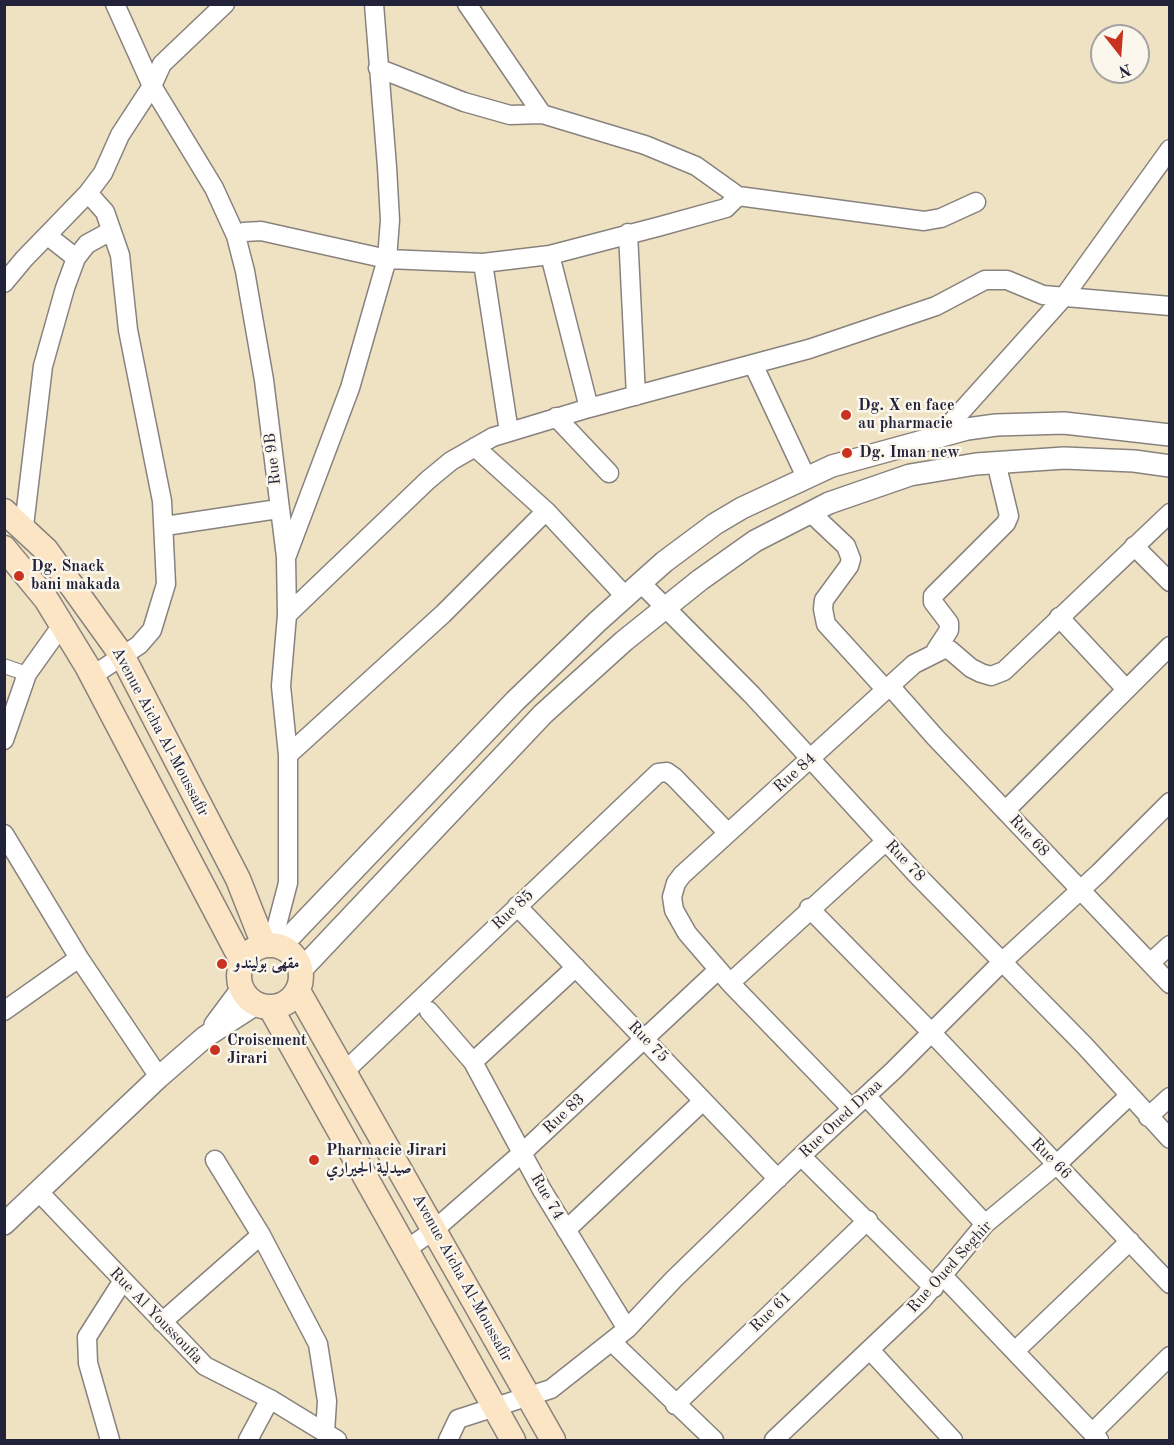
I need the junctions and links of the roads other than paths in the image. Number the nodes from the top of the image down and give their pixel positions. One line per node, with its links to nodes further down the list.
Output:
1 (115, 4): 6 (street, Rue 9B)
2 (225, 4): 6 (street)
3 (374, 4): 5 (street)
4 (467, 4): 7 (street)
5 (378, 68): 7 (street); 19 (street)
6 (152, 86): 10 (street); 16 (street, Rue 9B)
7 (542, 114): 11 (street)
8 (1170, 149): 9 (street)
9 (1162, 171): 22 (street)
10 (88, 193): 13 (street); 15 (street)
11 (738, 196): 12 (street); 14 (street)
12 (975, 202)
13 (111, 231): 18 (street); 42 (street)
14 (628, 233): 17 (street); 25 (street)
15 (48, 236): 18 (street); 21 (street)
16 (236, 236): 19 (street); 36 (street, Rue 9B)
17 (549, 255): 20 (street); 26 (street)
18 (76, 258): 41 (street)
19 (387, 259): 20 (street); 45 (street)
20 (483, 263): 28 (street)
21 (4, 283)
22 (1063, 298): 23 (street); 24 (street); 29 (street)
23 (1170, 306)
24 (753, 364): 25 (street); 35 (street)
25 (636, 396): 26 (street)
26 (589, 408): 27 (street)
27 (556, 417): 28 (street); 34 (street)
28 (509, 432): 31 (street)
29 (941, 434): 30 (street); 35 (street)
30 (1170, 435)
31 (475, 447): 38 (street, Rue 78); 49 (street)
32 (996, 462): 33 (street); 39 (street); 53 (street)
33 (1170, 466)
34 (609, 473)
35 (806, 477): 47 (street)
36 (278, 508): 42 (street); 45 (street, Rue 9B)
37 (4, 511): 41 (main road, Avenue Aicha Al-Moussafir)
38 (546, 511): 47 (street, Rue 78); 61 (street)
39 (810, 512): 48 (street); 58 (street, Rue 68)
40 (1170, 513): 43 (street)
41 (24, 526): 54 (main road, Avenue Aicha Al-Moussafir)
42 (165, 526): 54 (street)
43 (1134, 546): 46 (street); 50 (street)
44 (4, 548): 51 (main road, Avenue Aicha Al-Moussafir)
45 (286, 557): 49 (street, Rue 9B)
46 (1170, 582)
47 (633, 589): 48 (street, Rue 78); 71 (street)
48 (666, 607): 62 (street, Rue 78); 79 (street)
49 (287, 615): 61 (street, Rue 9B)
50 (1059, 617): 53 (street); 59 (street)
51 (62, 625): 56 (street); 57 (main road, Avenue Aicha Al-Moussafir)
52 (1170, 646): 59 (street)
53 (936, 650): 58 (street, Rue 84)
54 (123, 657): 57 (street); 71 (main road, Avenue Aicha Al-Moussafir)
55 (4, 666): 56 (street)
56 (27, 674): 60 (street)
57 (92, 676): 74 (main road, Avenue Aicha Al-Moussafir)
58 (888, 688): 62 (street, Rue 84); 64 (street, Rue 68)
59 (1126, 689): 64 (street)
60 (4, 740)
61 (288, 755): 71 (street, Rue 9B)
62 (810, 759): 65 (street, Rue 84); 67 (street, Rue 78)
63 (1170, 802): 68 (street, Rue Oued Draa)
64 (1005, 811): 68 (street, Rue 68)
65 (728, 833): 69 (street, Rue 85); 78 (street, Rue 84)
66 (4, 834): 73 (street)
67 (886, 841): 70 (street, Rue 83); 75 (street, Rue 78)
68 (1080, 889): 75 (street, Rue Oued Draa); 76 (street, Rue 68)
69 (517, 906): 77 (street, Rue 75); 87 (street, Rue 85)
70 (809, 908): 78 (street, Rue 83); 84 (street, Rue 66)
71 (272, 945): 74 (main road); 79 (main road)
72 (1170, 945): 76 (street)
73 (79, 958): 82 (street); 88 (street)
74 (242, 962): 81 (main road)
75 (1003, 962): 84 (street, Rue Oued Draa); 90 (street, Rue 78)
76 (1150, 963): 80 (street, Rue 68)
77 (576, 966): 85 (street, Rue 75); 86 (street)
78 (724, 977): 85 (street, Rue 83); 93 (street, Rue 84)
79 (300, 981): 81 (main road); 87 (main road, Avenue Aicha Al-Moussafir)
80 (1170, 984)
81 (255, 1000): 88 (street); 109 (main road, Avenue Aicha Al-Moussafir)
82 (4, 1011)
83 (429, 1011): 86 (street, Rue 74)
84 (932, 1033): 89 (street, Rue Oued Draa); 99 (street, Rue 66)
85 (645, 1039): 92 (street, Rue 75); 96 (street, Rue 83)
86 (473, 1062): 96 (street, Rue 74)
87 (345, 1071): 105 (main road, Avenue Aicha Al-Moussafir)
88 (159, 1077): 101 (street)
89 (866, 1096): 93 (street, Rue Oued Draa); 104 (street)
90 (1129, 1096): 94 (street, Rue 78); 99 (street, Rue Oued Seghir)
91 (1170, 1097): 94 (street)
92 (704, 1101): 100 (street, Rue 75); 106 (street)
93 (852, 1109): 97 (street, Rue Oued Draa)
94 (1148, 1117): 95 (street, Rue 78)
95 (1170, 1139)
96 (522, 1153): 105 (street, Rue 83); 106 (street, Rue 74)
97 (801, 1156): 100 (street, Rue Oued Draa); 102 (street)
98 (215, 1160): 107 (street, Rue Al Youssoufia)
99 (1056, 1165): 104 (street, Rue Oued Seghir); 108 (street, Rue 66)
100 (778, 1179): 114 (street, Rue Oued Draa)
101 (39, 1192): 103 (street); 110 (street, Rue Al Youssoufia)
102 (868, 1220): 111 (street); 121 (street, Rue 61)
103 (4, 1224)
104 (986, 1224): 111 (street, Rue Oued Seghir)
105 (434, 1230): 109 (street, Rue 83); 119 (main road, Avenue Aicha Al-Moussafir)
106 (566, 1230): 114 (street, Rue 74)
107 (261, 1235): 113 (street); 123 (street, Rue Al Youssoufia)
108 (1130, 1241): 112 (street, Rue 66); 117 (street)
109 (404, 1251): 122 (main road, Avenue Aicha Al-Moussafir)
110 (122, 1282): 113 (street, Rue Al Youssoufia); 126 (street)
111 (938, 1282): 116 (street, Rue Oued Seghir); 117 (street)
112 (1170, 1284)
113 (162, 1322): 120 (street, Rue Al Youssoufia)
114 (627, 1329): 115 (street, Rue Oued Draa)
115 (612, 1342): 119 (street, Rue Oued Draa); 121 (street)
116 (870, 1350): 124 (street); 132 (street, Rue Oued Seghir)
117 (1015, 1351): 125 (street)
118 (1170, 1356): 125 (street)
119 (530, 1398): 122 (street, Rue Oued Draa); 130 (main road, Avenue Aicha Al-Moussafir)
120 (270, 1399): 123 (street, Rue Al Youssoufia); 127 (street)
121 (675, 1405): 131 (street)
122 (495, 1406): 128 (street, Rue Oued Draa); 129 (main road, Avenue Aicha Al-Moussafir)
123 (331, 1437)
124 (944, 1437)
125 (1095, 1437)
126 (110, 1440)
127 (248, 1440)
128 (448, 1440)
129 (513, 1440)
130 (553, 1440)
131 (714, 1440)
132 (774, 1440)

